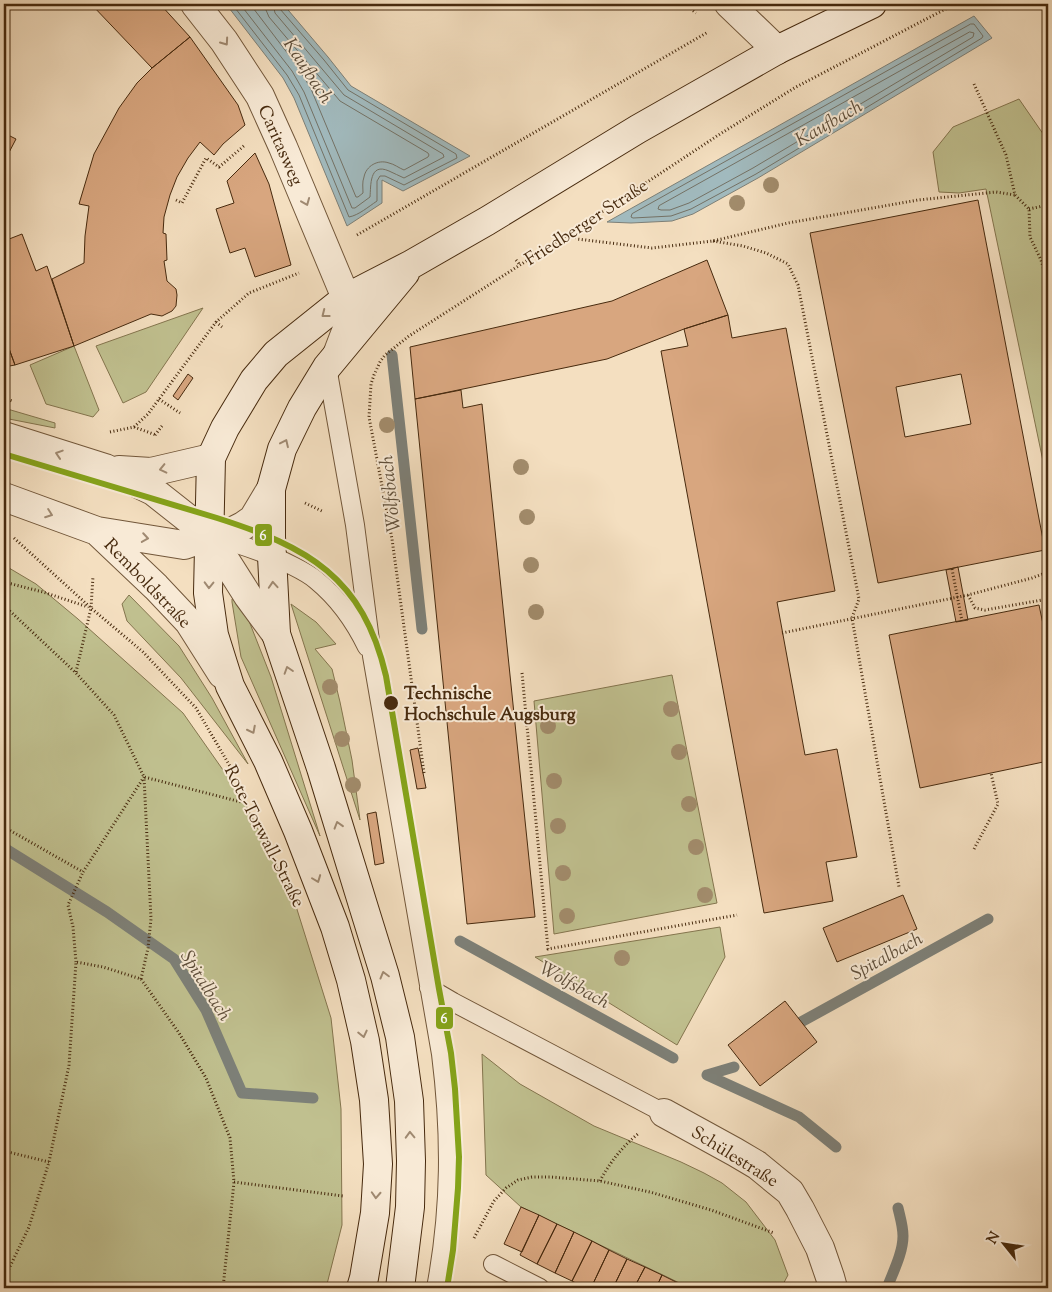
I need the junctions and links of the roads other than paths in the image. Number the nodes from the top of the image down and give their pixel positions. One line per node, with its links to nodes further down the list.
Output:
1 (195, 4): 6 (main road, Caritasweg, one-way to 6)
2 (872, 4): 4 (main road)
3 (736, 10): 4 (main road)
4 (777, 50): 5 (main road)
5 (412, 264): 6 (main road); 7 (main road)
6 (346, 298): 9 (main road, one-way to 9)
7 (328, 367): 11 (main road, one-way to 7); 17 (lane)
8 (4, 436): 10 (main road, one-way to 8)
9 (211, 458): 10 (main road, one-way to 10); 14 (main road)
10 (105, 468): 14 (main road)
11 (271, 489): 14 (main road, Remboldstraße); 15 (main road)
12 (4, 497): 13 (main road, Remboldstraße, one-way to 13)
13 (97, 531): 14 (main road, Remboldstraße, one-way to 14); 18 (main road, Remboldstraße)
14 (210, 536): 15 (lane); 16 (main road); 18 (main road, one-way to 18)
15 (271, 556): 16 (main road, one-way to 15); 17 (lane)
16 (276, 634): 23 (main road, one-way to 16)
17 (372, 656): 19 (lane)
18 (230, 686): 22 (main road, Rote-Torwall-Straße, one-way to 22)
19 (429, 988): 20 (lane); 24 (lane)
20 (664, 1113): 26 (main road, Schülestraße)
21 (493, 1264): 25 (lane)
22 (361, 1288)
23 (400, 1288)
24 (436, 1288)
25 (540, 1288)
26 (833, 1288)

